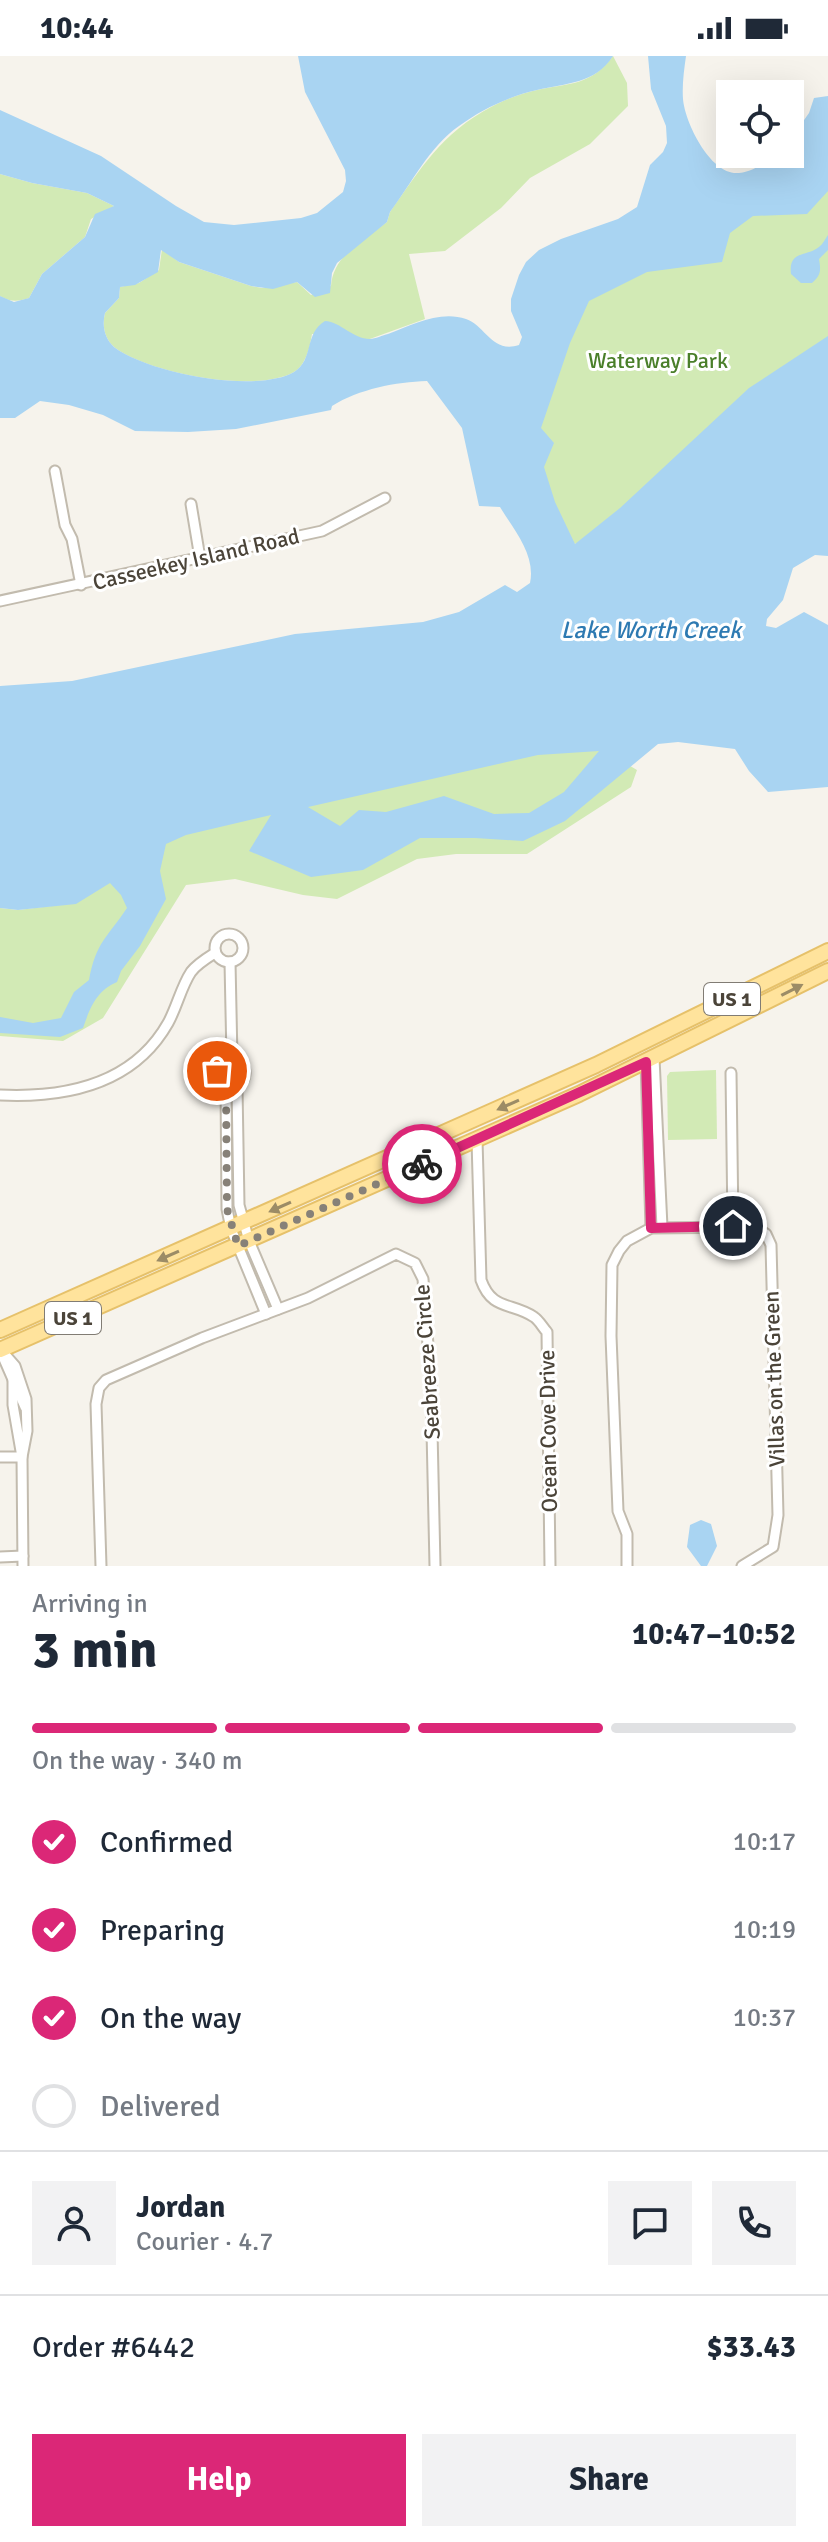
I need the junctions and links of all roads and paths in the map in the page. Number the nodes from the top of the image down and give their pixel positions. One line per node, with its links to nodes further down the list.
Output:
1 (55, 471): 5 (street)
2 (385, 498): 4 (street, Casseekey Island Road)
3 (191, 504): 4 (street)
4 (200, 558): 5 (street, Casseekey Island Road)
5 (81, 585): 6 (street, Casseekey Island Road)
6 (0, 601)
7 (828, 951): 11 (main road, US 1)
8 (215, 953): 9 (street); 9 (street); 17 (street)
9 (230, 962): 12 (street)
10 (828, 971): 13 (main road, US 1, one-way to 10)
11 (711, 1009): 16 (main road); 18 (main road, US 1, one-way to 18)
12 (232, 1059): 15 (street); 15 (street)
13 (650, 1060): 16 (main road, US 1); 23 (street)
14 (731, 1073): 22 (street)
15 (231, 1087): 21 (street)
16 (579, 1094): 19 (main road, US 1)
17 (0, 1095)
18 (478, 1118): 20 (main road); 21 (main road, US 1, one-way to 21)
19 (477, 1140): 20 (main road, US 1); 39 (street, Ocean Cove Drive)
20 (341, 1200): 24 (main road, US 1)
21 (237, 1226): 24 (street); 29 (main road, US 1, one-way to 29)
22 (733, 1226): 23 (street, Villas on the Green); 41 (street, Villas on the Green)
23 (657, 1228): 40 (street)
24 (244, 1244): 25 (street); 26 (street); 30 (main road, US 1)
25 (267, 1283): 26 (street); 27 (street)
26 (255, 1289): 28 (street)
27 (278, 1309): 28 (street, Seabreeze Circle); 38 (street, Seabreeze Circle)
28 (266, 1314): 37 (street, Seabreeze Circle)
29 (0, 1330)
30 (0, 1350): 31 (street); 32 (street)
31 (13, 1381): 32 (street); 34 (street)
32 (26, 1408): 34 (street)
33 (0, 1457): 34 (street)
34 (22, 1457): 36 (street)
35 (0, 1557): 36 (street)
36 (23, 1561)
37 (101, 1566)
38 (435, 1566)
39 (550, 1566)
40 (627, 1566)
41 (742, 1566)

